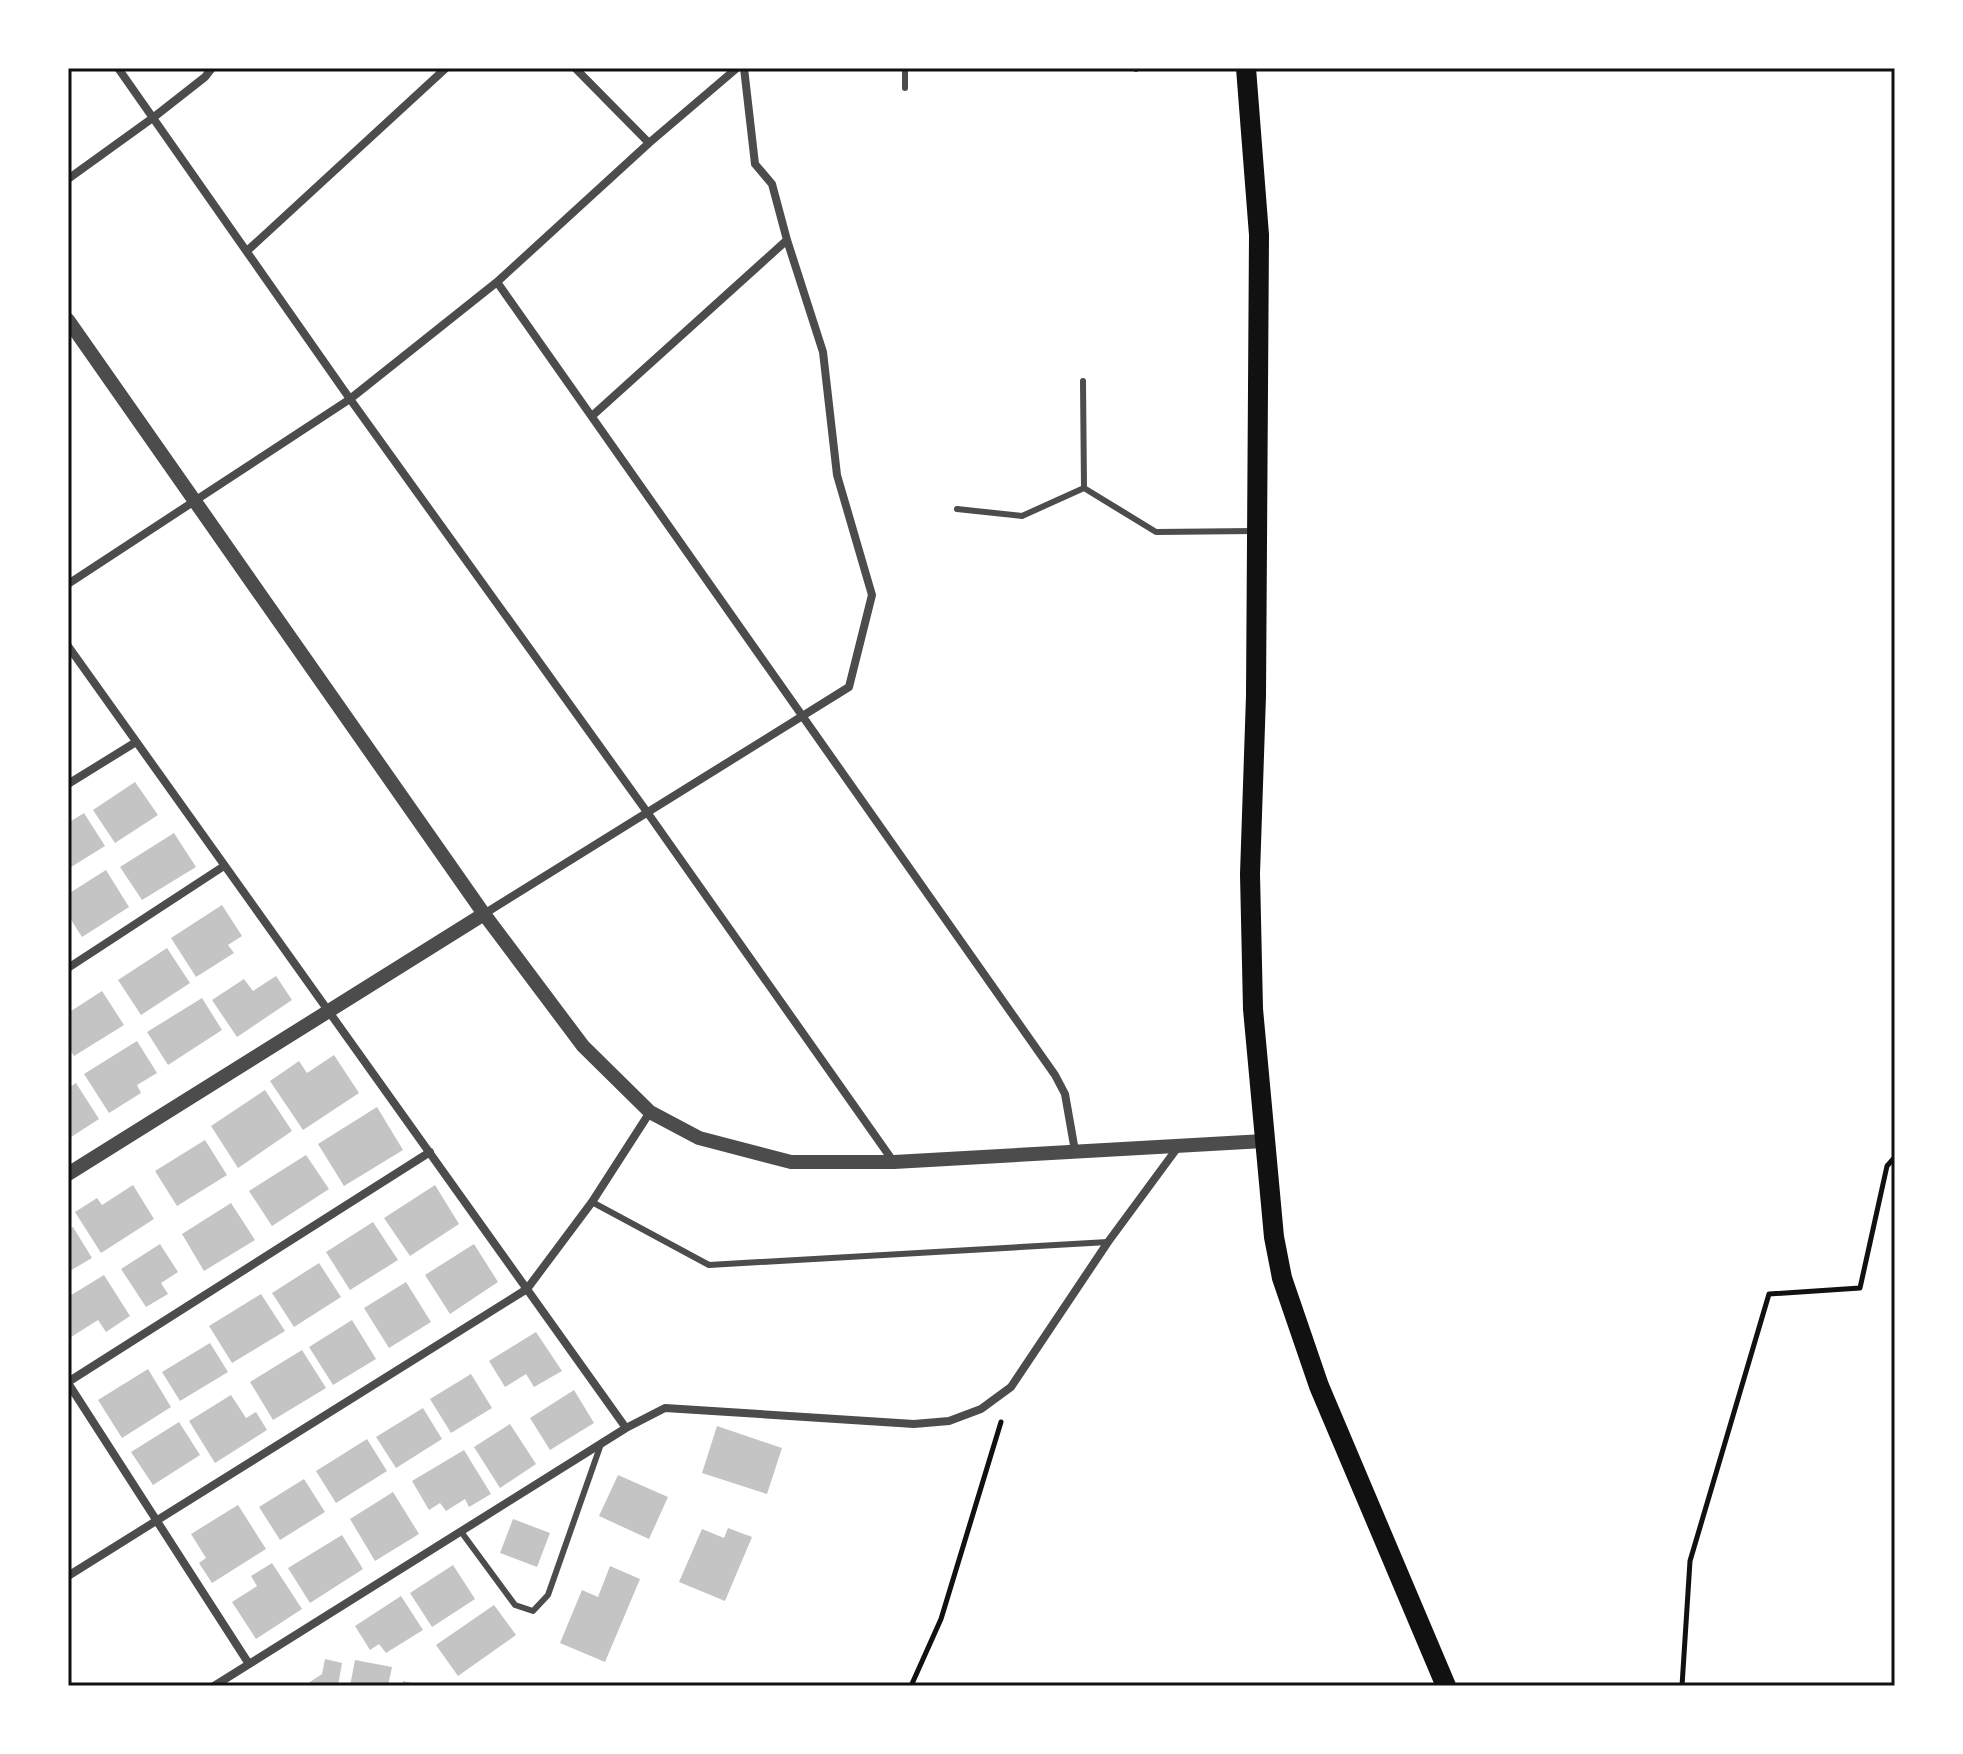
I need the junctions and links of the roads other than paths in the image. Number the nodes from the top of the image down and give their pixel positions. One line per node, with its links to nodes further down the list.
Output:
1 (118, 68): 10 (street)
2 (212, 68): 10 (street)
3 (446, 68): 14 (street)
4 (575, 68): 11 (street)
5 (737, 68): 11 (street)
6 (744, 68): 13 (street)
7 (905, 68): 9 (lane)
8 (1246, 68): 23 (main road)
9 (905, 88)
10 (154, 117): 12 (street); 14 (street)
11 (649, 143): 15 (street)
12 (68, 179)
13 (787, 240): 19 (street); 26 (street)
14 (247, 251): 18 (street)
15 (497, 282): 18 (street); 19 (street)
16 (68, 320): 21 (street)
17 (1083, 381): 20 (lane)
18 (350, 399): 21 (street); 29 (street)
19 (592, 416): 26 (street)
20 (1084, 488): 22 (lane); 23 (lane)
21 (194, 501): 24 (street); 31 (street)
22 (957, 509)
23 (1258, 531): 35 (main road)
24 (68, 584)
25 (68, 646): 27 (street)
26 (801, 716): 29 (street); 37 (street)
27 (136, 742): 28 (street); 30 (street)
28 (68, 784)
29 (647, 812): 31 (street); 39 (street)
30 (224, 866): 32 (street); 33 (street)
31 (484, 914): 33 (street); 34 (street)
32 (68, 968)
33 (330, 1009): 38 (street); 40 (street)
34 (650, 1112): 39 (street); 41 (street)
35 (1264, 1141): 36 (street); 52 (main road)
36 (1179, 1145): 37 (street); 42 (street)
37 (1075, 1151): 39 (street)
38 (430, 1152): 43 (street); 44 (street)
39 (894, 1162)
40 (68, 1174)
41 (592, 1202): 42 (lane); 43 (street)
42 (1108, 1242): 45 (street)
43 (527, 1289): 45 (street); 47 (street)
44 (68, 1382): 47 (street)
45 (626, 1428): 46 (street)
46 (601, 1444): 48 (street); 48 (lane)
47 (155, 1520): 49 (street); 50 (street)
48 (462, 1533): 50 (street)
49 (68, 1576)
50 (249, 1664): 51 (street)
51 (214, 1686)
52 (1446, 1686)

